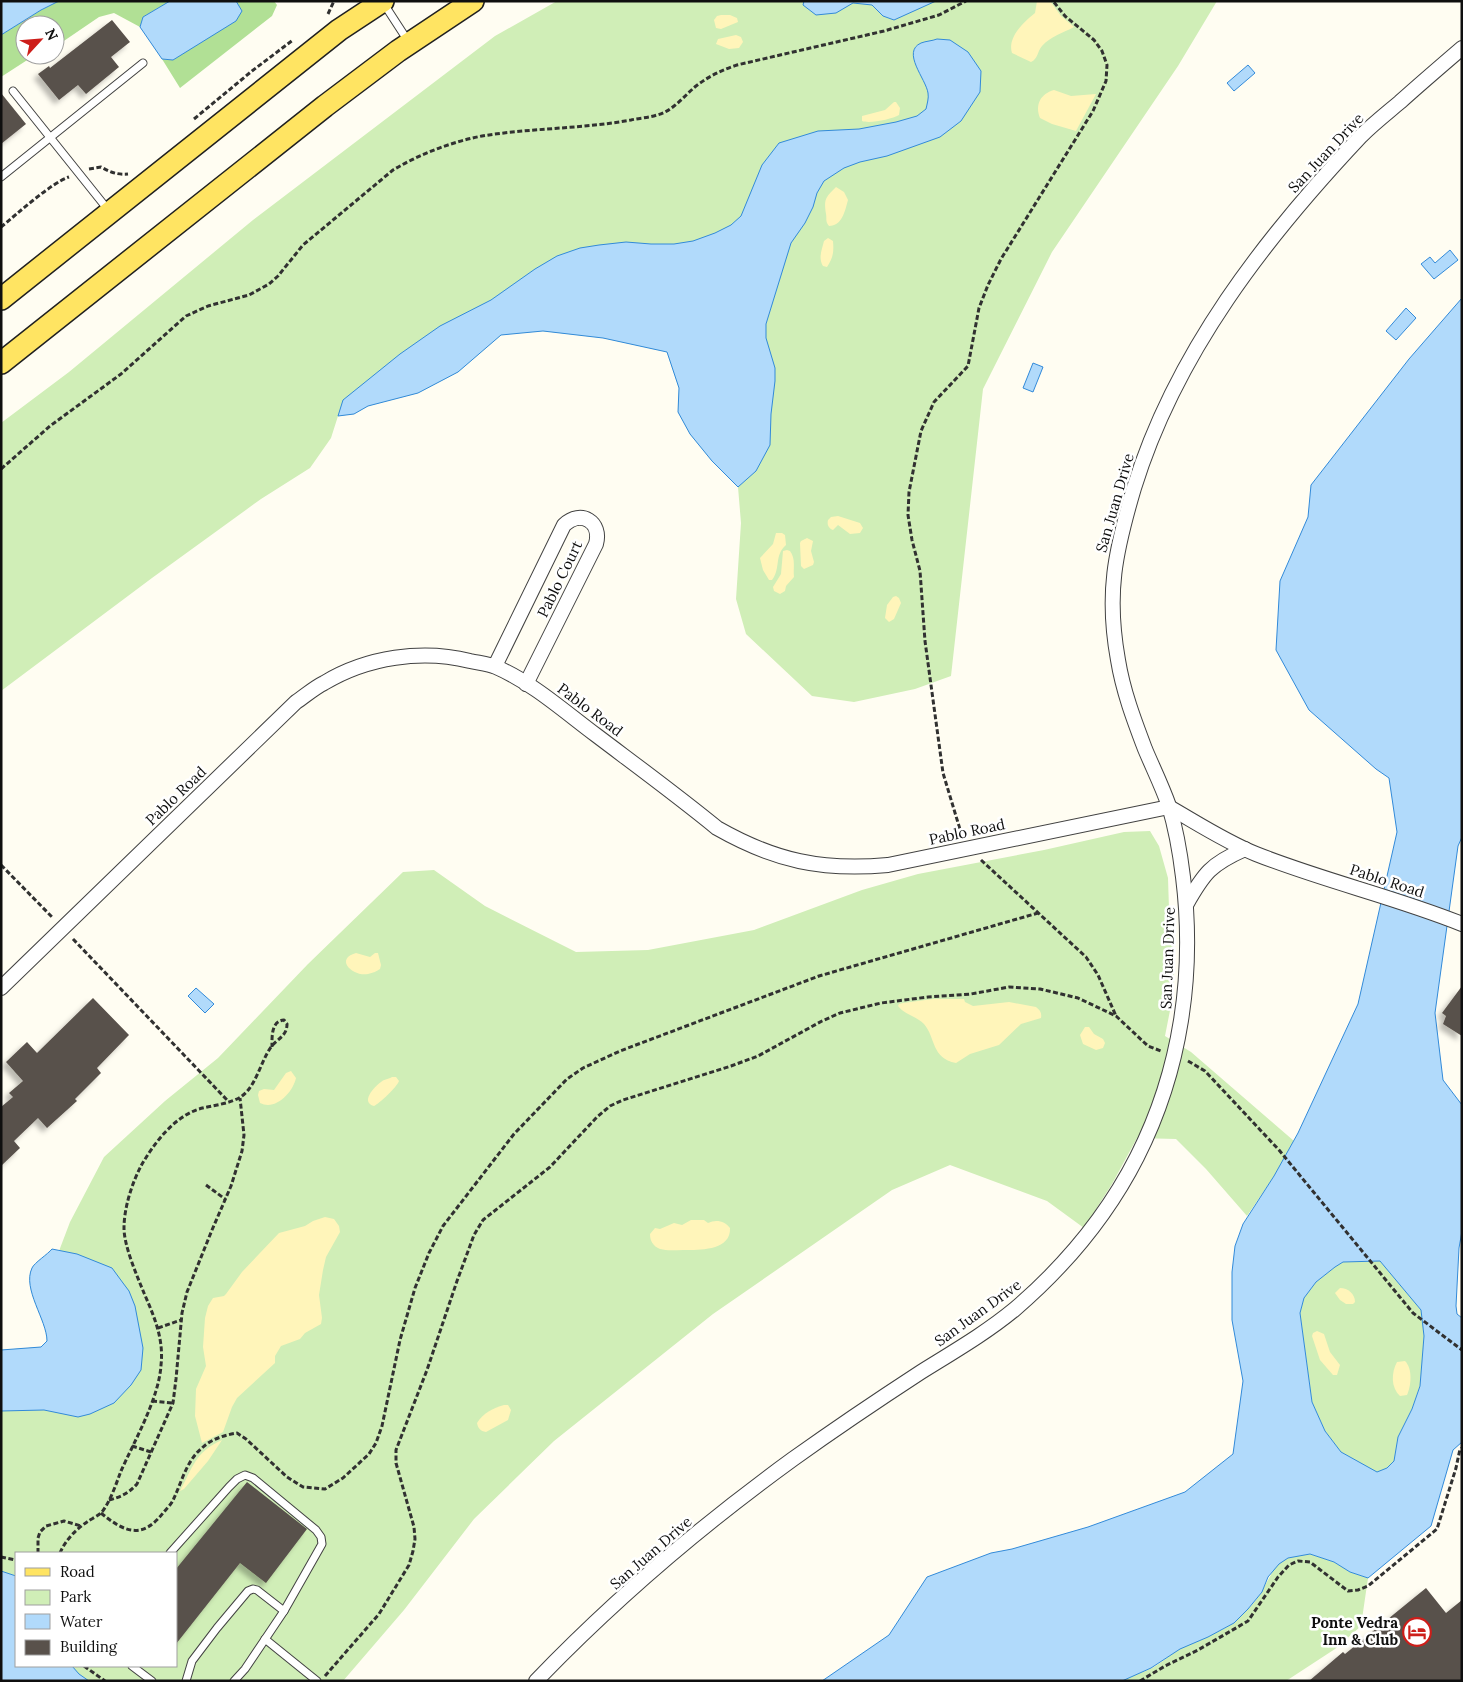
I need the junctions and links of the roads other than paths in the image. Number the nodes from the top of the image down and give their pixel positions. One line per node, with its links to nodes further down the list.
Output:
1 (383, 1): 3 (lane); 9 (main road)
2 (473, 1): 3 (main road)
3 (410, 44): 11 (main road)
4 (1462, 48): 14 (street, San Juan Drive)
5 (143, 64): 7 (lane)
6 (13, 91): 7 (lane)
7 (51, 138): 8 (lane); 9 (lane)
8 (1, 177)
9 (110, 212): 10 (main road)
10 (1, 298)
11 (1, 363)
12 (495, 666): 13 (street, Pablo Road); 13 (street, Pablo Court); 18 (street, Pablo Road)
13 (526, 684): 14 (street, Pablo Road)
14 (1169, 807): 15 (street, Pablo Road); 16 (street, San Juan Drive)
15 (1245, 850): 16 (street); 17 (street, Pablo Road)
16 (1186, 905): 27 (street, San Juan Drive)
17 (1457, 922)
18 (1, 988)
19 (171, 1552): 20 (lane)
20 (284, 1611): 21 (lane); 24 (lane)
21 (265, 1639): 25 (lane); 26 (lane)
22 (133, 1667): 23 (lane)
23 (152, 1681)
24 (186, 1681)
25 (234, 1681)
26 (317, 1681)
27 (536, 1681)

